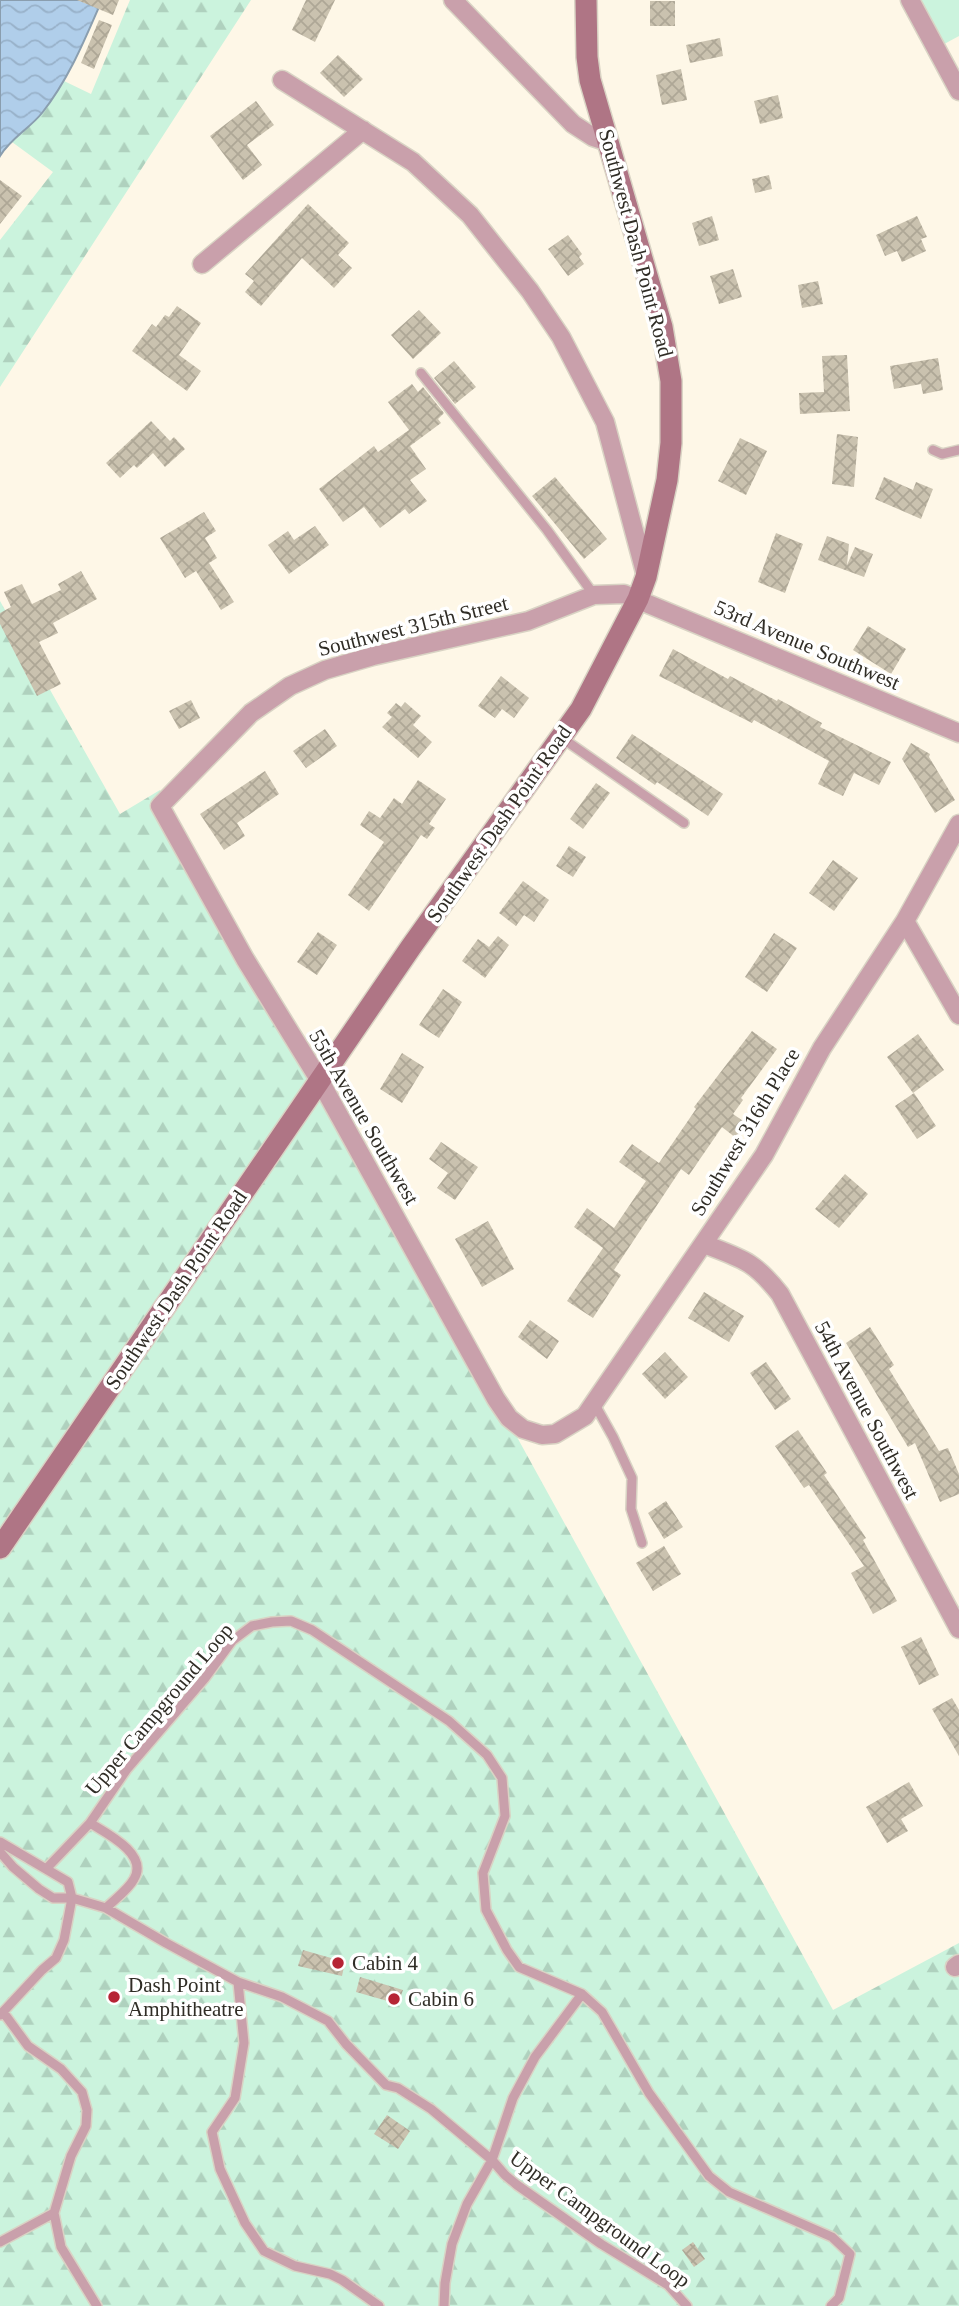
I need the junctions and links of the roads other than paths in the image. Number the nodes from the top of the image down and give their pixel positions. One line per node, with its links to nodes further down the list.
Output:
1 (453, 0): 7 (street)
2 (586, 0): 7 (main road, Southwest Dash Point Road)
3 (911, 0): 5 (street)
4 (282, 80): 6 (street)
5 (959, 91)
6 (363, 130): 8 (street); 12 (street)
7 (608, 142): 12 (main road, Southwest Dash Point Road)
8 (202, 264)
9 (421, 373): 13 (lane)
10 (933, 450): 11 (lane)
11 (959, 450)
12 (646, 577): 14 (main road, Southwest Dash Point Road)
13 (594, 595): 14 (street, Southwest 315th Street); 17 (street, Southwest 315th Street)
14 (638, 599): 15 (street, 53rd Avenue Southwest); 16 (main road, Southwest Dash Point Road)
15 (959, 733)
16 (560, 737): 18 (lane); 22 (main road, Southwest Dash Point Road)
17 (160, 806): 22 (street, 55th Avenue Southwest)
18 (684, 823)
19 (959, 824): 20 (street, Southwest 316th Place)
20 (905, 921): 21 (street); 23 (street, Southwest 316th Place)
21 (959, 1015)
22 (320, 1081): 25 (street, 55th Avenue Southwest); 27 (main road, Southwest Dash Point Road)
23 (704, 1244): 24 (street, Southwest 316th Place); 28 (street, 54th Avenue Southwest)
24 (594, 1403): 25 (street, Southwest 316th Place); 26 (lane)
25 (542, 1435)
26 (642, 1543)
27 (0, 1548)
28 (959, 1629)
29 (90, 1823): 32 (lane, Upper Campground Loop); 34 (lane); 36 (lane, Upper Campground Loop)
30 (0, 1842): 32 (lane)
31 (0, 1852): 33 (lane, Upper Campground Loop)
32 (46, 1869): 33 (lane)
33 (72, 1898): 34 (lane, Upper Campground Loop); 37 (lane)
34 (106, 1908): 35 (lane, Upper Campground Loop)
35 (238, 1982): 38 (lane, Upper Campground Loop); 42 (lane)
36 (582, 1994): 38 (lane, Upper Campground Loop); 45 (lane, Upper Campground Loop)
37 (2, 2014): 39 (lane)
38 (492, 2160): 43 (lane, Upper Campground Loop); 44 (lane, Upper Campground Loop)
39 (54, 2213): 40 (lane); 41 (lane)
40 (0, 2242)
41 (97, 2306)
42 (379, 2306)
43 (444, 2306)
44 (687, 2306)
45 (831, 2306)

